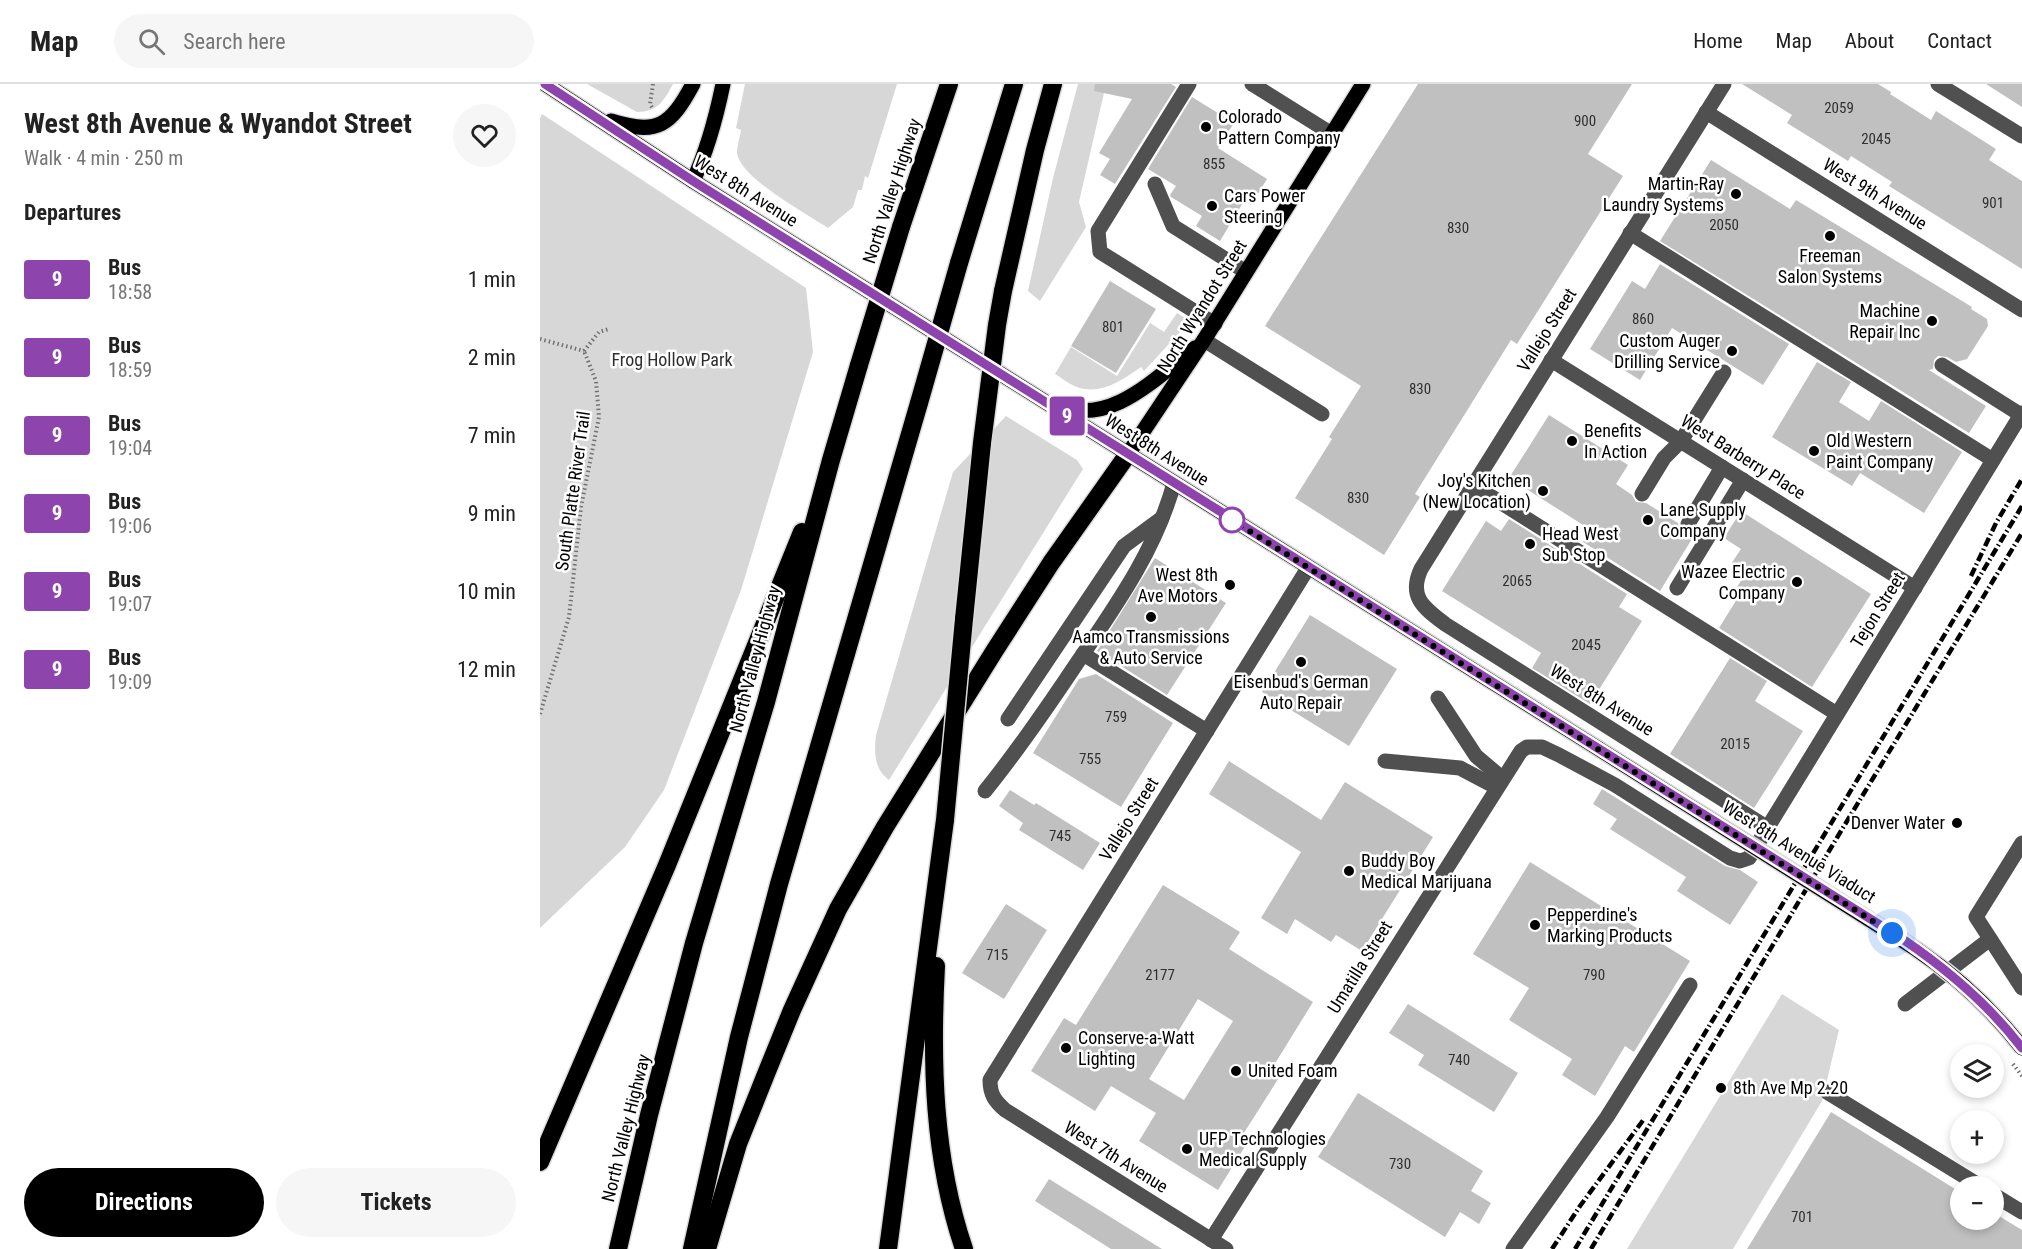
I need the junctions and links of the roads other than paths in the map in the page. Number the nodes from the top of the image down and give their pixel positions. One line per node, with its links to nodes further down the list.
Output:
1 (545, 84): 12 (main road, West 8th Avenue)
2 (693, 84): 12 (main road)
3 (723, 84): 16 (main road)
4 (948, 84): 31 (highway, North Valley Highway, bridge)
5 (1014, 84): 70 (highway, bridge)
6 (1053, 84): 55 (highway, bridge)
7 (1189, 84): 21 (street)
8 (1252, 84): 14 (street)
9 (1363, 84): 14 (main road, North Wyandot Street)
10 (1724, 84): 13 (street, Vallejo Street)
11 (1938, 84): 15 (street)
12 (561, 94): 16 (main road, West 8th Avenue)
13 (1706, 112): 18 (street, Vallejo Street); 20 (street, West 9th Avenue)
14 (1332, 134): 19 (main road, North Wyandot Street)
15 (2022, 136)
16 (693, 181): 26 (main road, West 8th Avenue)
17 (1155, 184): 19 (street)
18 (1630, 233): 23 (street, Vallejo Street); 32 (street)
19 (1246, 272): 21 (main road, North Wyandot Street)
20 (2022, 310)
21 (1215, 324): 22 (main road, North Wyandot Street)
22 (1204, 340): 26 (main road); 27 (street); 30 (main road, North Wyandot Street)
23 (1551, 360): 29 (street, West Barberry Place); 36 (street, Vallejo Street)
24 (1942, 364): 28 (street)
25 (1724, 372): 29 (street)
26 (1040, 399): 30 (main road, West 8th Avenue)
27 (1322, 414)
28 (2022, 414): 32 (street, Tejon Street)
29 (1681, 441): 33 (street, West Barberry Place); 37 (street)
30 (1128, 454): 35 (main road, West 8th Avenue); 71 (highway)
31 (831, 460): 64 (highway); 69 (highway, North Valley Highway)
32 (1993, 460): 42 (street, Tejon Street)
33 (1722, 467): 34 (street, West Barberry Place); 39 (street)
34 (1743, 480): 41 (street); 42 (street, West Barberry Place)
35 (1174, 483): 38 (street); 40 (main road, West 8th Avenue)
36 (1473, 485): 43 (street, Vallejo Street); 46 (street)
37 (1642, 494)
38 (1162, 518): 44 (street); 47 (street)
39 (1688, 524)
40 (1308, 568): 48 (street, Vallejo Street); 49 (main road, West 8th Avenue)
41 (1677, 588)
42 (1915, 588): 46 (street, Tejon Street)
43 (1419, 600): 54 (street, West 8th Avenue)
44 (1083, 654): 48 (street); 53 (street)
45 (1438, 698): 52 (street)
46 (1837, 714): 54 (street, Tejon Street)
47 (1008, 719)
48 (1207, 731): 62 (street, Vallejo Street)
49 (1599, 749): 61 (main road, West 8th Avenue Viaduct, bridge)
50 (1559, 755): 52 (street, Umatilla Street); 54 (street, Tejon Street)
51 (1385, 761): 52 (street)
52 (1499, 783): 68 (street, Umatilla Street)
53 (985, 791)
54 (1768, 828)
55 (943, 840): 72 (highway); 73 (highway)
56 (2022, 843): 57 (street)
57 (1990, 939): 59 (street); 60 (street)
58 (1690, 985): 75 (street)
59 (2022, 987)
60 (1905, 1004)
61 (2022, 1048)
62 (990, 1092): 68 (street, West 7th Avenue)
63 (1827, 1092): 65 (street)
64 (540, 1162)
65 (1964, 1176)
66 (2004, 1201): 67 (street)
67 (2022, 1212)
68 (1211, 1240): 74 (street, West 7th Avenue)
69 (618, 1249)
70 (692, 1249)
71 (707, 1249)
72 (888, 1249)
73 (964, 1249)
74 (1226, 1249)
75 (1513, 1249)

